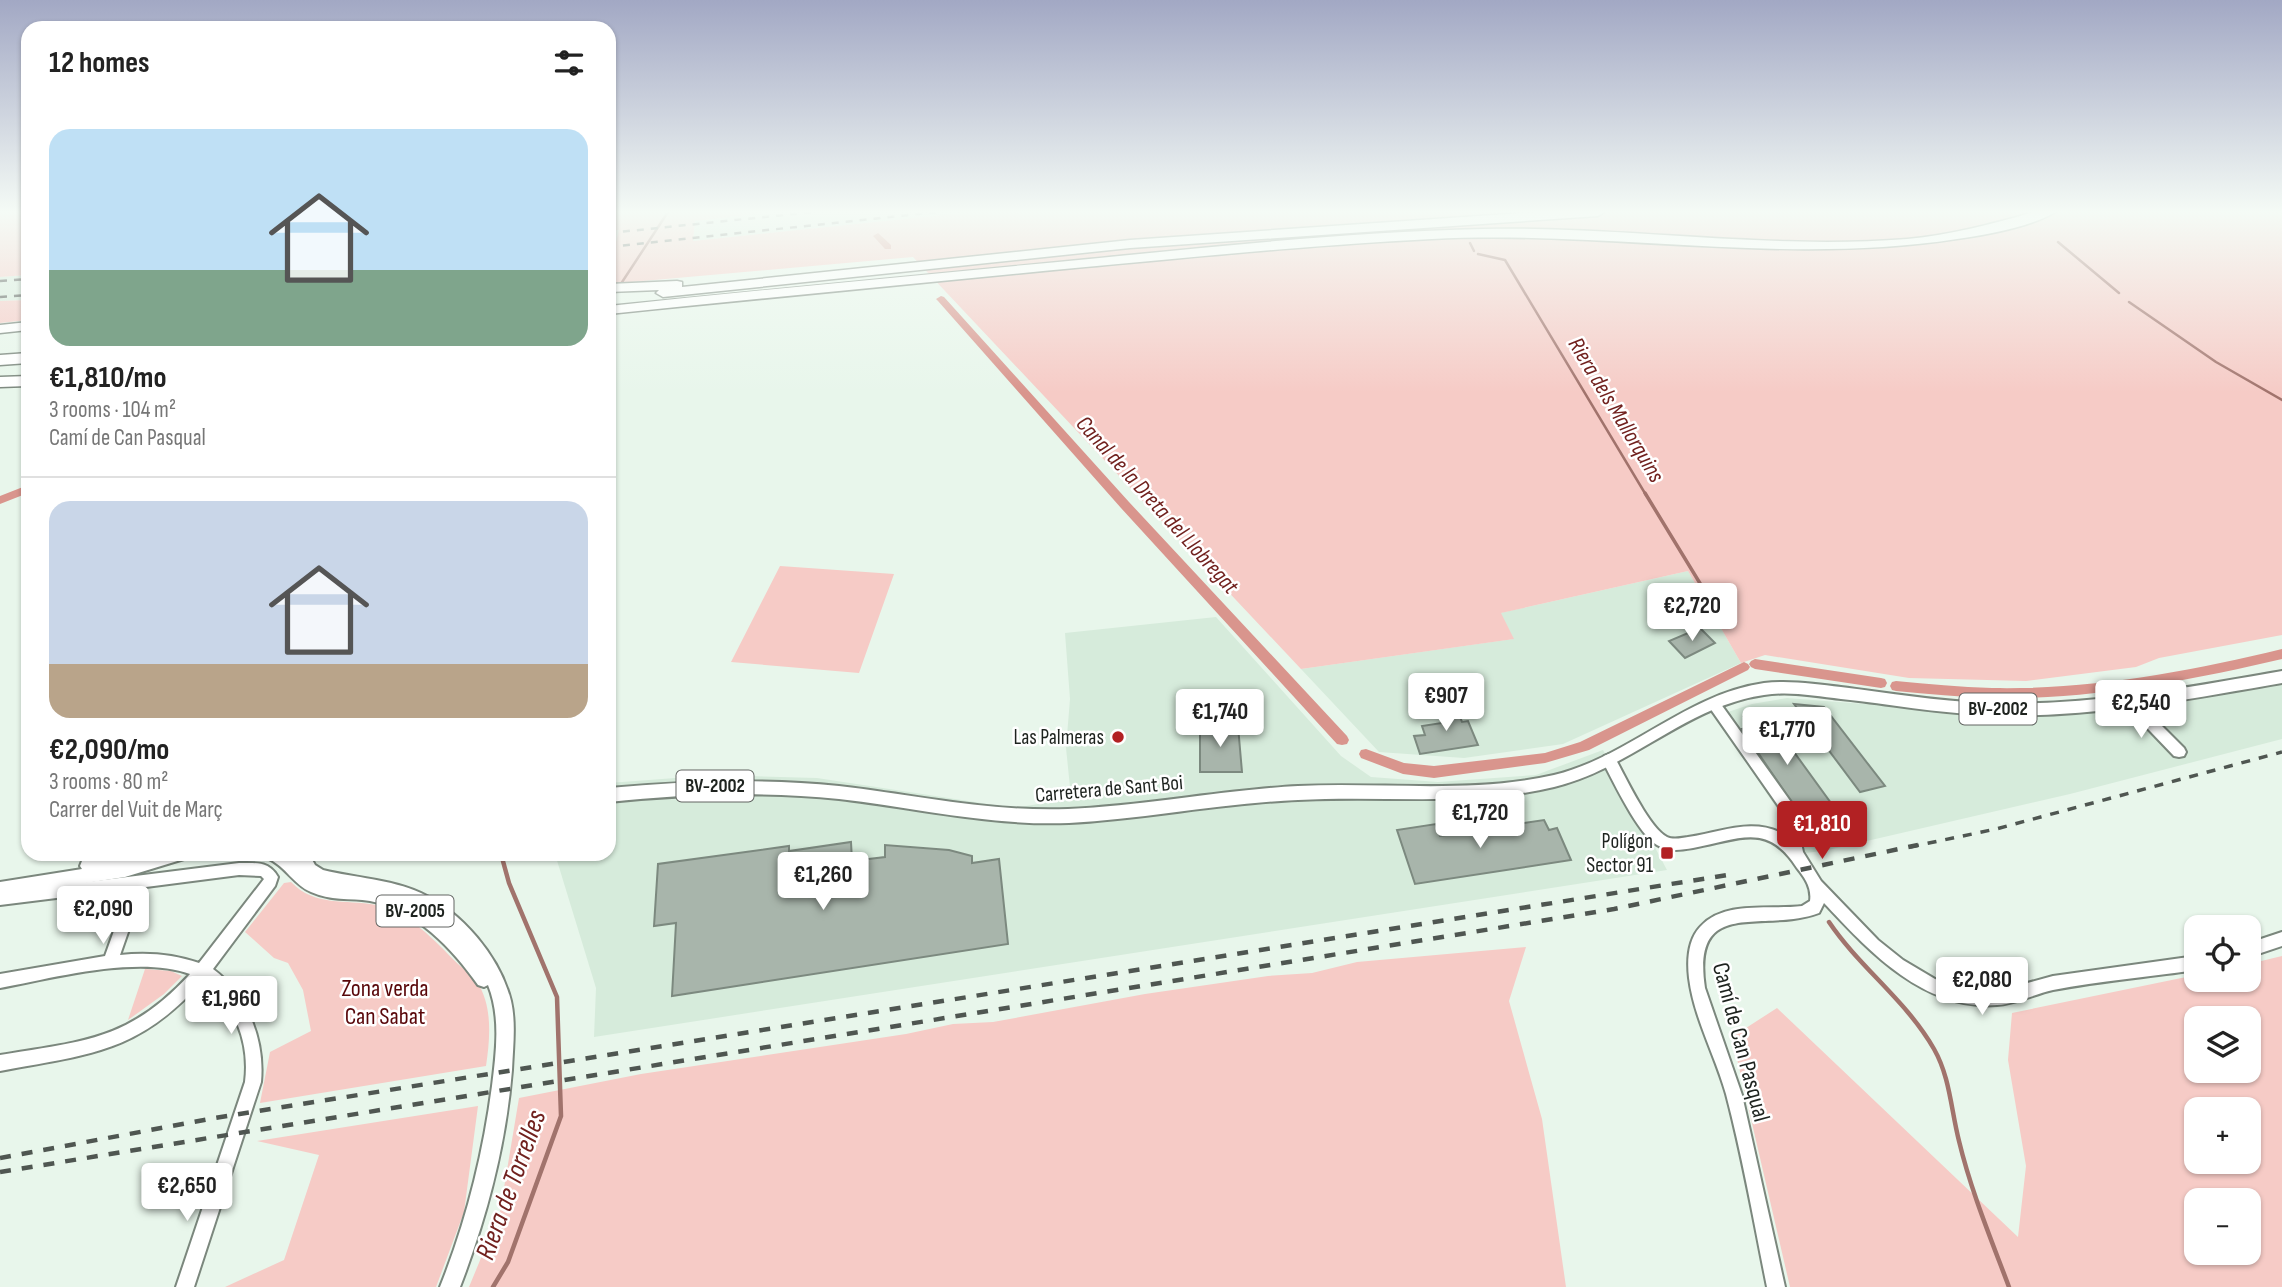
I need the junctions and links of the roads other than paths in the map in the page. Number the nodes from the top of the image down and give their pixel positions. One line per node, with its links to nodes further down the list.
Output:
1 (855, 272): 5 (highway)
2 (998, 272): 5 (highway)
3 (616, 291): 5 (highway)
4 (616, 300): 5 (highway)
5 (638, 302): 6 (highway); 7 (highway)
6 (616, 308)
7 (616, 316)
8 (21, 327): 9 (highway)
9 (0, 329)
10 (21, 346): 11 (highway)
11 (0, 348)
12 (21, 358): 13 (highway)
13 (0, 360)
14 (2282, 677): 15 (main road, BV-2002)
15 (2131, 703): 16 (main road, BV-2002); 17 (street)
16 (1714, 704): 18 (main road, BV-2002); 20 (street)
17 (2179, 752)
18 (1609, 760): 19 (main road, Carretera de Sant Boi / BV-2002); 20 (street)
19 (616, 794)
20 (1798, 854): 27 (street)
21 (110, 861): 25 (main road)
22 (155, 861): 28 (main road)
23 (287, 861): 36 (main road, BV-2005)
24 (304, 861): 36 (main road, BV-2005)
25 (0, 880)
26 (142, 881): 29 (street); 32 (street); 34 (street)
27 (1817, 886): 33 (street); 40 (street, Camí de Can Pasqual)
28 (0, 889)
29 (0, 899)
30 (2282, 939): 31 (street)
31 (2261, 946)
32 (110, 963): 34 (street); 35 (street)
33 (2184, 965)
34 (202, 971): 37 (street); 38 (street)
35 (0, 981)
36 (505, 1034): 39 (main road, BV-2005)
37 (0, 1063)
38 (185, 1287)
39 (450, 1287)
40 (1776, 1287)

